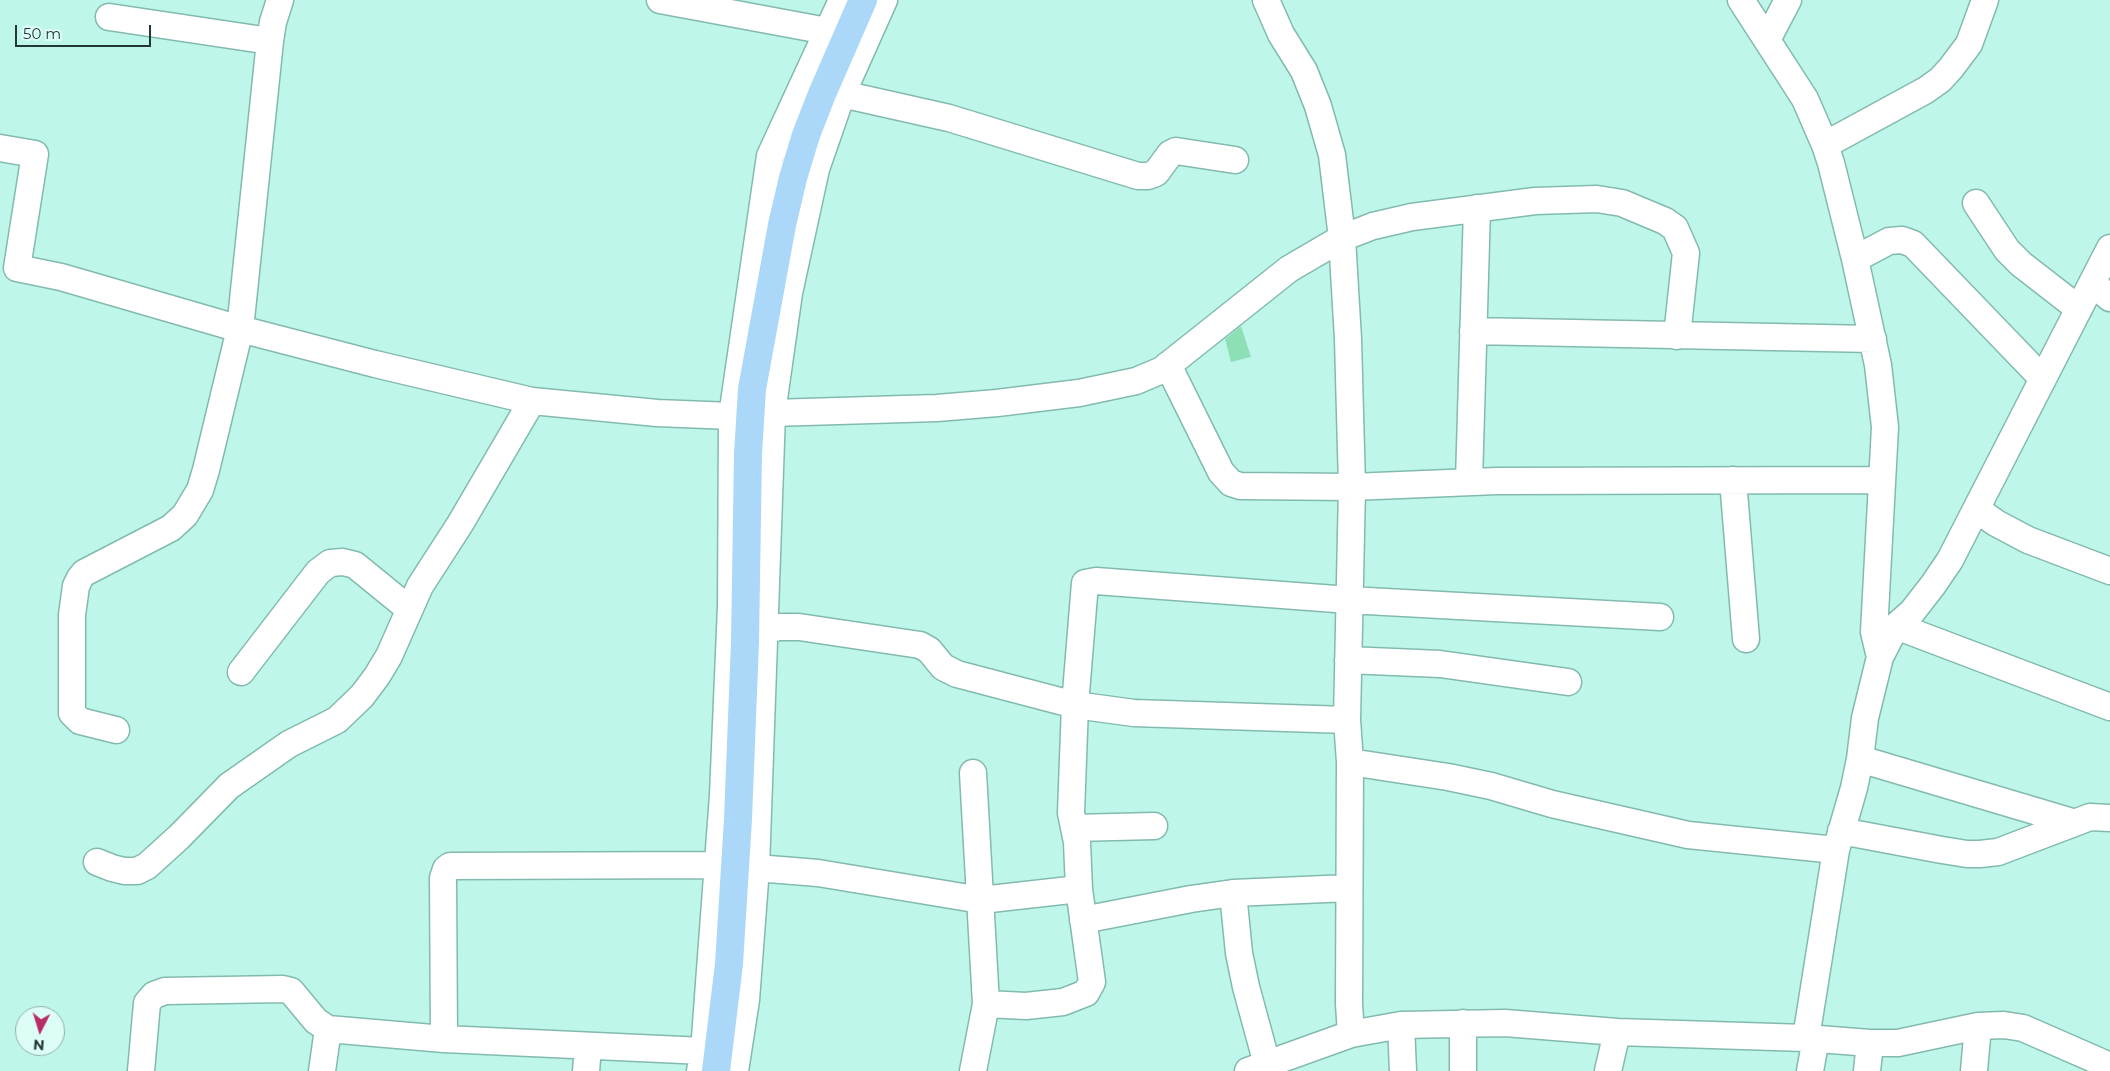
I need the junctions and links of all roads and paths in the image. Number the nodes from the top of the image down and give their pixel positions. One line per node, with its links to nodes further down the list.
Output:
1 (280, 0): 13 (street)
2 (660, 0): 11 (street)
3 (842, 0): 11 (street)
4 (863, 0): 84 (main road, bridge)
5 (884, 0): 14 (street)
6 (1266, 0): 22 (street)
7 (1741, 0): 12 (street)
8 (1788, 0): 12 (street)
9 (1985, 0): 15 (street)
10 (109, 17): 13 (street)
11 (827, 31): 18 (street)
12 (1767, 40): 15 (street)
13 (270, 41): 28 (street)
14 (842, 94): 17 (street); 19 (street)
15 (1825, 146): 24 (street)
16 (0, 148): 25 (street)
17 (1235, 160)
18 (766, 186): 19 (street); 36 (street)
19 (811, 194): 35 (street)
20 (1976, 203): 27 (street)
21 (1477, 208): 22 (street); 29 (street); 30 (street)
22 (1342, 238): 32 (street); 40 (street)
23 (2110, 248): 26 (street)
24 (1855, 259): 31 (street); 33 (street)
25 (9, 266): 28 (street)
26 (2101, 290): 27 (street)
27 (2079, 309): 33 (street)
28 (240, 329): 34 (street); 56 (street)
29 (1473, 331): 30 (street); 39 (street)
30 (1677, 336): 31 (street)
31 (1873, 339): 38 (street)
32 (1168, 365): 35 (street); 40 (street)
33 (2042, 379): 41 (street)
34 (532, 401): 36 (street); 44 (street)
35 (772, 413): 47 (street)
36 (732, 416): 66 (street)
37 (1733, 480): 38 (street); 39 (street); 48 (street)
38 (1882, 480): 49 (street)
39 (1470, 481): 40 (street)
40 (1352, 487): 43 (street)
41 (1976, 509): 42 (street); 46 (street)
42 (2110, 571)
43 (1349, 600): 45 (street); 50 (street); 53 (street)
44 (410, 609): 51 (street); 65 (street)
45 (1660, 617)
46 (1896, 626): 49 (street); 54 (street)
47 (764, 631): 53 (street); 67 (street)
48 (1746, 639)
49 (1880, 657): 57 (street)
50 (1348, 660): 52 (street); 55 (street)
51 (241, 672)
52 (1568, 682)
53 (1075, 705): 55 (street); 63 (street)
54 (2110, 707)
55 (1348, 720): 58 (street)
56 (116, 730)
57 (1860, 759): 61 (street); 64 (street)
58 (1350, 762): 64 (street); 68 (street)
59 (973, 773): 71 (street)
60 (2110, 818): 61 (street)
61 (2072, 822): 64 (street)
62 (1154, 826): 63 (street)
63 (1074, 828): 69 (street)
64 (1838, 841): 80 (street)
65 (97, 862)
66 (719, 865): 81 (street); 84 (street)
67 (756, 868): 71 (street); 89 (street)
68 (1349, 888): 70 (street); 79 (street)
69 (1079, 890): 71 (street); 72 (street)
70 (1233, 893): 72 (street); 86 (street)
71 (981, 900): 73 (street)
72 (1083, 920): 73 (street)
73 (986, 1004): 90 (street)
74 (1463, 1023): 75 (street); 78 (street); 92 (street)
75 (1401, 1025): 79 (street); 91 (street)
76 (1978, 1026): 82 (street); 85 (street); 96 (street)
77 (328, 1030): 81 (street); 87 (street); 88 (street)
78 (1617, 1032): 80 (street); 93 (street)
79 (1351, 1034): 86 (street)
80 (1811, 1038): 82 (street); 94 (street)
81 (444, 1039): 83 (street)
82 (1870, 1043): 95 (street)
83 (587, 1059): 84 (street)
84 (707, 1064)
85 (2110, 1066)
86 (1257, 1067)
87 (141, 1071)
88 (322, 1071)
89 (735, 1071)
90 (973, 1071)
91 (1404, 1071)
92 (1463, 1071)
93 (1608, 1071)
94 (1810, 1071)
95 (1867, 1071)
96 (1974, 1071)

